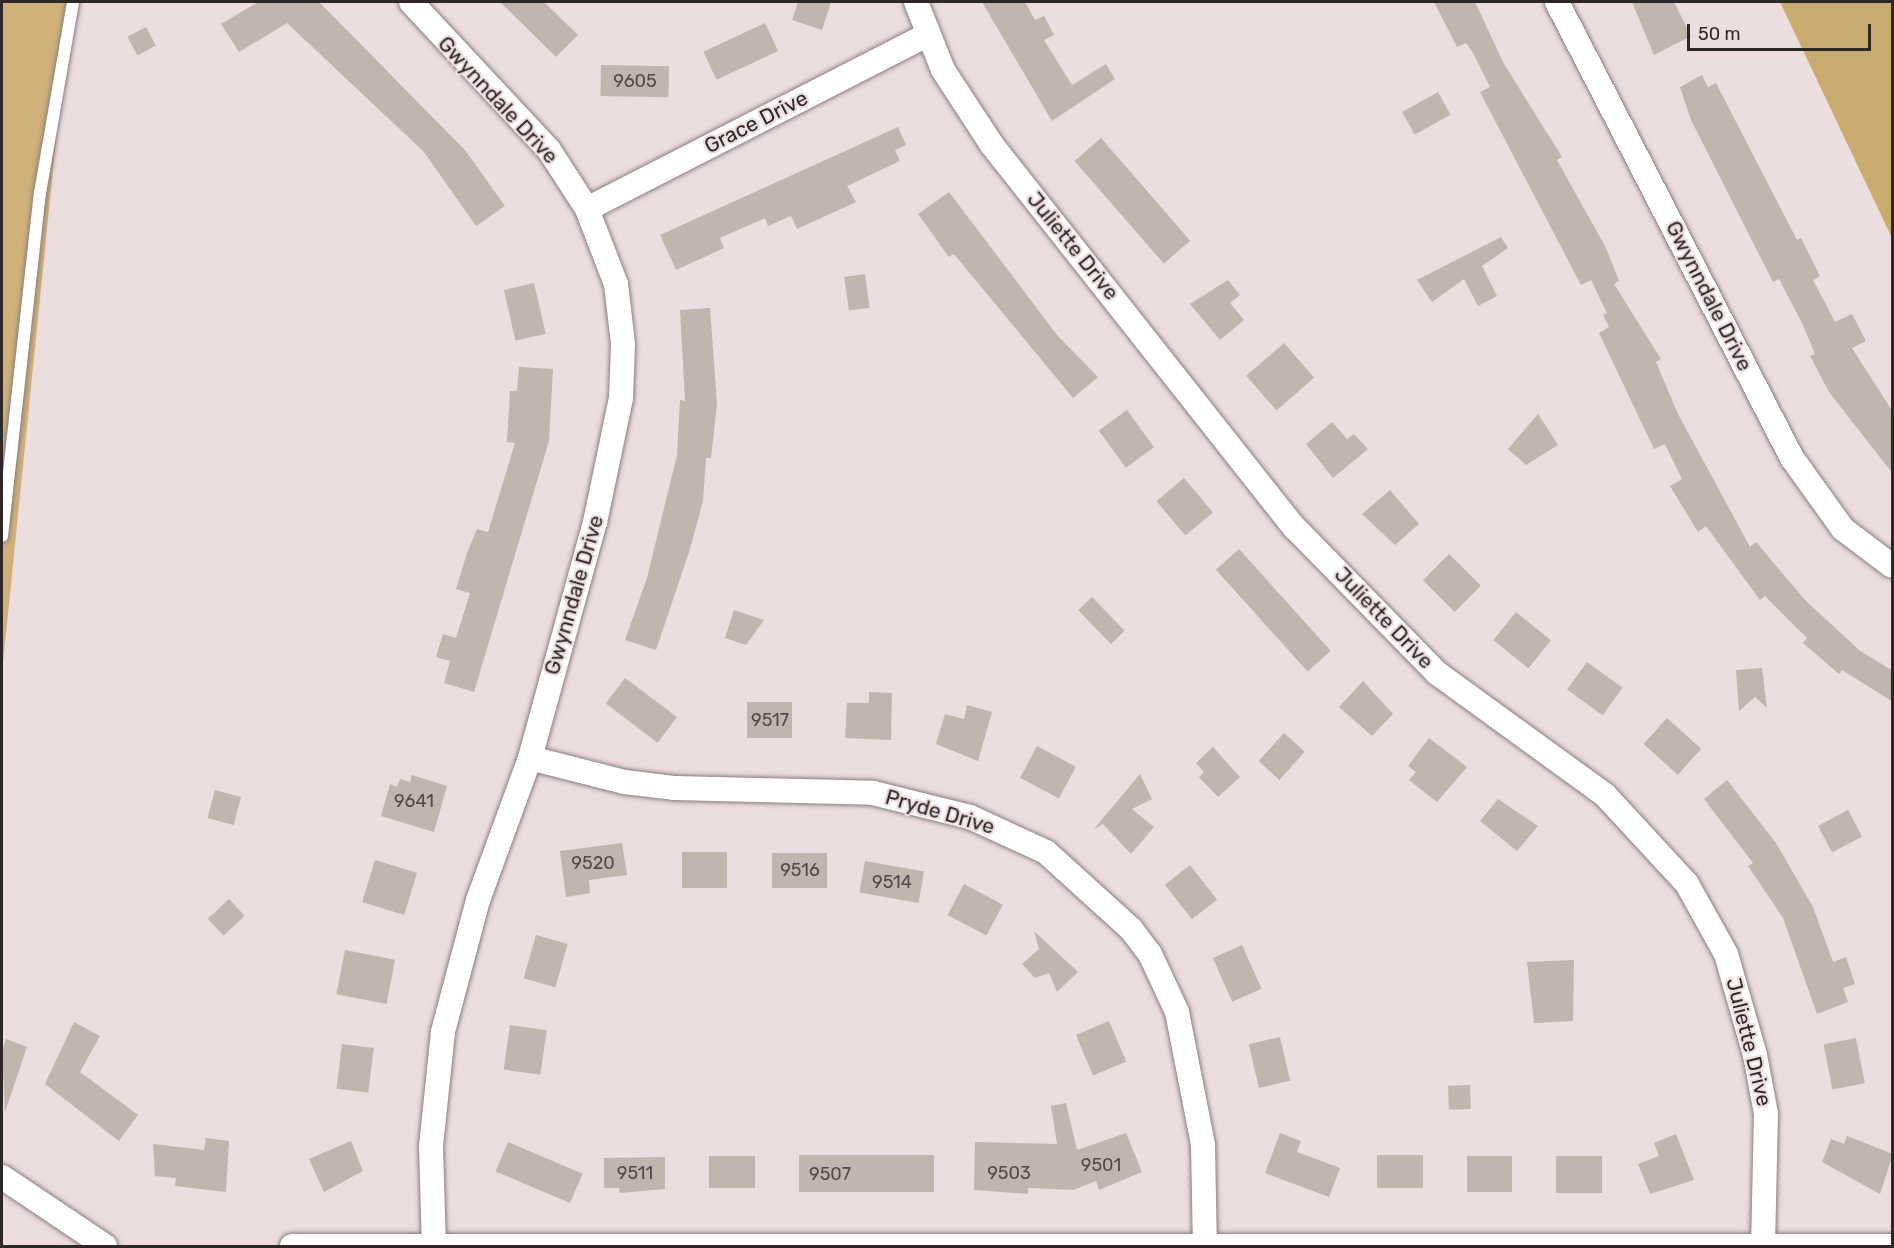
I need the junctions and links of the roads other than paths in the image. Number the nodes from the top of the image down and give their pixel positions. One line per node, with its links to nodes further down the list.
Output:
1 (73, 2): 7 (lane)
2 (411, 2): 6 (street, Gwynndale Drive)
3 (916, 2): 5 (street, Juliette Drive)
4 (1557, 2): 8 (street, Gwynndale Drive)
5 (925, 36): 6 (street, Grace Drive); 11 (street, Juliette Drive)
6 (587, 208): 9 (street, Gwynndale Drive)
7 (2, 536)
8 (1893, 566)
9 (530, 758): 12 (street, Pryde Drive); 15 (street, Gwynndale Drive)
10 (2, 1177): 13 (street)
11 (1763, 1242): 12 (street); 16 (street)
12 (1205, 1245): 15 (street)
13 (105, 1246)
14 (292, 1246): 15 (street)
15 (434, 1246)
16 (1893, 1246)

